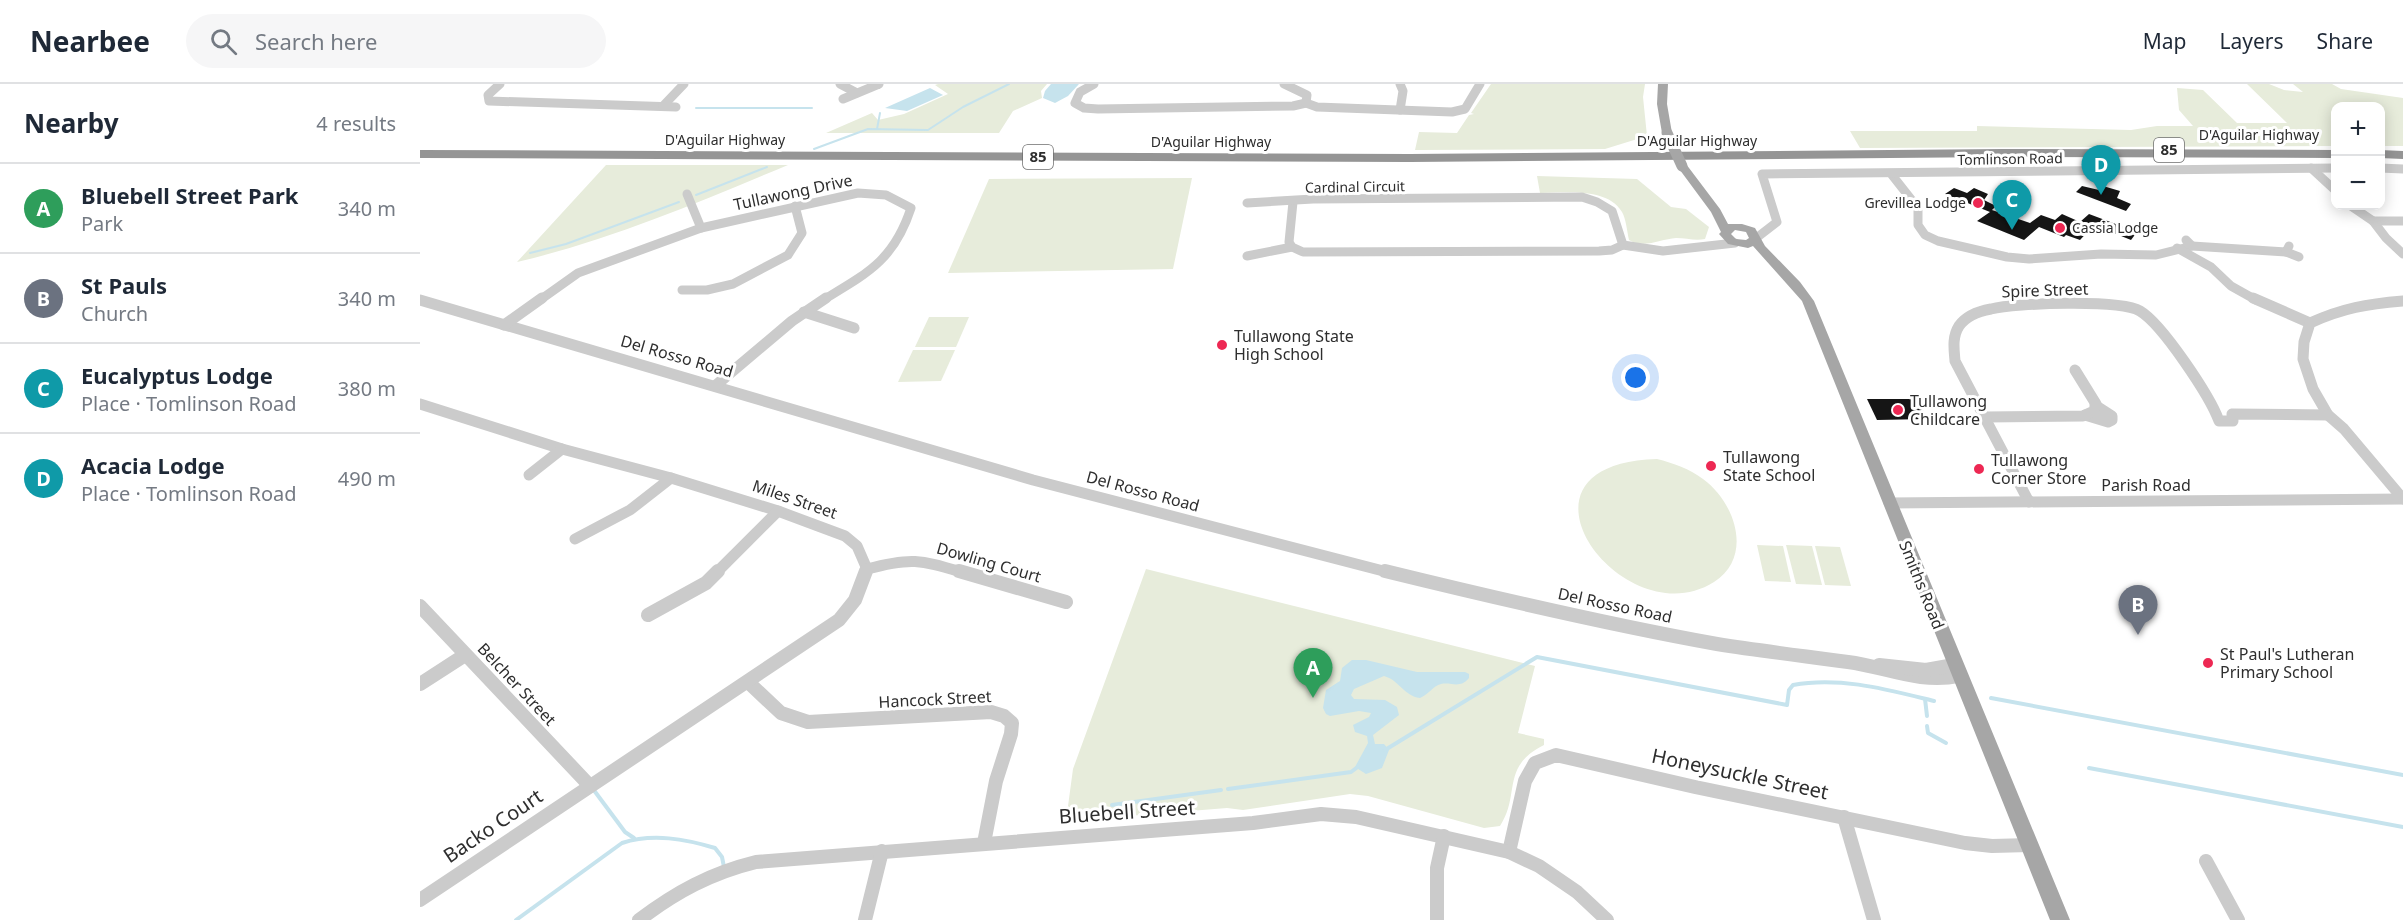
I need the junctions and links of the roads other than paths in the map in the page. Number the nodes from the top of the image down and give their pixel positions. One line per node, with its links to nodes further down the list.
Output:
1 (500, 84): 13 (street)
2 (684, 84): 13 (street)
3 (840, 84): 10 (street)
4 (879, 84): 10 (street)
5 (1095, 84): 12 (street)
6 (1284, 84): 12 (street)
7 (1400, 84): 15 (street)
8 (1480, 84): 15 (street)
9 (1664, 84): 31 (main road, bridge)
10 (857, 93): 11 (street)
11 (843, 99)
12 (1306, 103): 15 (street)
13 (663, 106): 14 (street)
14 (676, 107)
15 (1400, 110)
16 (2331, 152): 19 (highway, D'Aguilar Highway / 85)
17 (2385, 153): 18 (highway)
18 (2403, 153)
19 (420, 154)
20 (2311, 168): 21 (street, Tomlinson Road); 24 (street, Tomlinson Road); 25 (street)
21 (2331, 168)
22 (2385, 168): 23 (street)
23 (2403, 169)
24 (1892, 175): 32 (street, Tomlinson Road); 41 (street)
25 (2331, 186)
26 (687, 194): 35 (street)
27 (1293, 202): 28 (street); 39 (street, Cardinal Circuit); 40 (street, Cardinal Circuit)
28 (1247, 203)
29 (795, 206): 35 (street, Tullawong Drive); 46 (street); 49 (street, Tullawong Drive)
30 (2357, 210): 34 (street)
31 (1716, 211): 36 (main road); 37 (main road)
32 (1772, 213): 36 (street); 38 (street)
33 (2403, 220): 34 (street)
34 (2373, 221): 42 (street)
35 (701, 228): 51 (street, Tullawong Drive)
36 (1744, 228): 37 (main road); 38 (main road, Smiths Road)
37 (1731, 239): 38 (main road); 39 (street); 45 (main road, Smiths Road)
38 (1755, 239): 45 (main road, Smiths Road)
39 (1623, 245): 40 (street)
40 (1292, 247): 43 (street)
41 (2177, 248): 44 (street); 50 (street)
42 (2403, 254)
43 (1247, 256)
44 (2300, 257)
45 (1770, 260): 65 (main road, Smiths Road)
46 (682, 290)
47 (420, 300): 51 (street, Del Rosso Road)
48 (2403, 301): 50 (street)
49 (804, 312): 52 (street); 54 (street, Tullawong Drive)
50 (2310, 323): 58 (street)
51 (504, 325): 54 (street, Del Rosso Road)
52 (854, 328)
53 (2075, 370): 56 (street)
54 (715, 386): 73 (street, Del Rosso Road)
55 (420, 404): 60 (street, Miles Street)
56 (2095, 405): 57 (street); 57 (street)
57 (2085, 415): 59 (street)
58 (2328, 415): 59 (street, Spire Street); 63 (street)
59 (1986, 417): 64 (street, Spire Street)
60 (562, 449): 61 (street); 62 (street, Miles Street)
61 (529, 474)
62 (670, 478): 66 (street, Miles Street); 67 (street)
63 (2403, 499): 64 (street, Parish Road)
64 (2028, 502): 65 (street, Parish Road)
65 (1890, 503): 73 (main road, Smiths Road)
66 (778, 511): 68 (street, Miles Street); 71 (street)
67 (575, 539)
68 (867, 569): 69 (street, Dowling Court); 74 (street)
69 (1066, 602)
70 (420, 606): 72 (street, Belcher Street)
71 (648, 615)
72 (465, 655): 75 (street); 76 (street, Belcher Street)
73 (1956, 670): 80 (main road, Smiths Road)
74 (748, 682): 76 (street); 79 (street, Hancock Street)
75 (420, 684)
76 (590, 786): 84 (street, Backo Court)
77 (1844, 817): 80 (street, Honeysuckle Street); 82 (street, Honeysuckle Street); 89 (street)
78 (1444, 836): 79 (street, Bluebell Street); 82 (street, Bluebell Street); 87 (street)
79 (984, 843): 81 (street, Bluebell Street)
80 (2030, 845): 90 (main road, Smiths Road)
81 (882, 851): 85 (street, Bluebell Street); 86 (street)
82 (1509, 852): 88 (street, Bluebell Street)
83 (2206, 861): 91 (street)
84 (420, 900)
85 (639, 920)
86 (865, 920)
87 (1437, 920)
88 (1607, 920)
89 (1874, 920)
90 (2060, 920)
91 (2238, 920)

